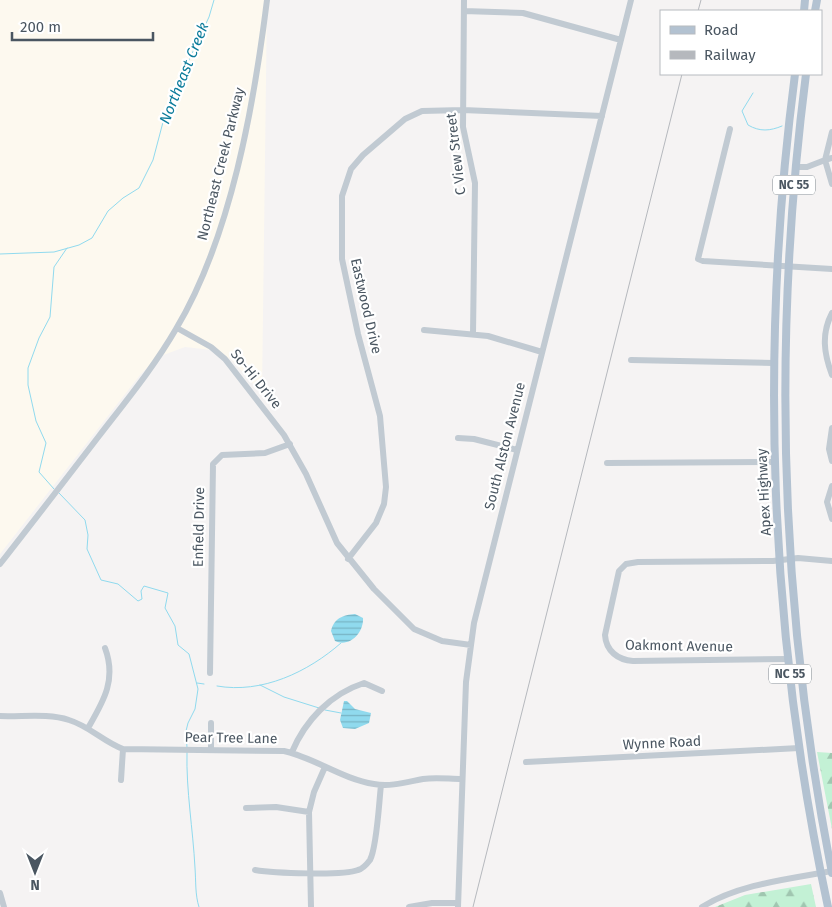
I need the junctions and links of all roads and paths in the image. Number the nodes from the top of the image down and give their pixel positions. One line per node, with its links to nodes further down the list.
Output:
1 (267, 0): 20 (street, Northeast Creek Parkway)
2 (464, 0): 4 (street, C View Street)
3 (631, 0): 5 (street, South Alston Avenue)
4 (464, 11): 5 (street); 8 (street, C View Street)
5 (621, 40): 9 (street, South Alston Avenue)
6 (795, 75): 16 (main road, Apex Highway / NC 55)
7 (806, 75): 14 (main road, Apex Highway / NC 55)
8 (463, 110): 9 (street, Eastwood Drive); 22 (street, C View Street); 36 (street, Eastwood Drive)
9 (602, 116): 23 (street, South Alston Avenue)
10 (730, 130): 16 (street)
11 (832, 132): 13 (street)
12 (832, 158): 13 (street)
13 (825, 160): 14 (street); 15 (street)
14 (796, 167): 17 (main road, Apex Highway / NC 55)
15 (832, 184)
16 (778, 264): 17 (street); 25 (main road, Apex Highway / NC 55)
17 (789, 264): 18 (street); 37 (main road, Apex Highway / NC 55)
18 (832, 269)
19 (832, 314): 26 (street)
20 (177, 328): 29 (street, So-Hi Drive); 40 (street)
21 (424, 330): 22 (street)
22 (473, 334): 23 (street)
23 (542, 352): 30 (street, South Alston Avenue)
24 (631, 360): 25 (street)
25 (774, 364): 32 (main road, Apex Highway / NC 55)
26 (832, 375)
27 (832, 428): 31 (street)
28 (458, 438): 30 (street)
29 (290, 444): 36 (street, So-Hi Drive); 44 (street, Enfield Drive)
30 (517, 450): 41 (street, South Alston Avenue)
31 (832, 461)
32 (775, 462): 33 (street); 38 (main road, Apex Highway / NC 55)
33 (607, 463)
34 (832, 486): 35 (street)
35 (832, 519)
36 (348, 559): 41 (street, So-Hi Drive)
37 (790, 559): 38 (street); 39 (street); 62 (main road, Apex Highway / NC 55)
38 (780, 560): 43 (main road, Apex Highway / NC 55); 43 (street, Oakmont Avenue)
39 (832, 561)
40 (0, 564)
41 (471, 645): 55 (street, South Alston Avenue)
42 (105, 648): 48 (street)
43 (788, 659): 49 (main road, Apex Highway / NC 55)
44 (210, 674)
45 (382, 691): 52 (street)
46 (0, 716): 48 (street, Pear Tree Lane)
47 (211, 722): 51 (street)
48 (88, 728): 50 (street, Pear Tree Lane)
49 (799, 748): 53 (street, Wynne Road); 63 (main road, Apex Highway / NC 55)
50 (123, 749): 51 (street, Pear Tree Lane); 56 (street)
51 (211, 749): 52 (street, Pear Tree Lane)
52 (292, 752): 54 (street, Pear Tree Lane)
53 (526, 762)
54 (325, 767): 57 (street, Pear Tree Lane); 59 (street)
55 (462, 779): 57 (street, Pear Tree Lane); 65 (street, South Alston Avenue)
56 (121, 780)
57 (381, 785): 61 (street)
58 (246, 808): 59 (street)
59 (309, 812): 61 (street)
60 (255, 870): 61 (street)
61 (310, 872): 67 (street)
62 (832, 872): 63 (street)
63 (821, 873): 69 (street); 70 (main road, Apex Highway / NC 55)
64 (0, 893): 66 (street)
65 (458, 905): 68 (street)
66 (4, 907)
67 (311, 907)
68 (409, 907)
69 (702, 907)
70 (828, 907)

